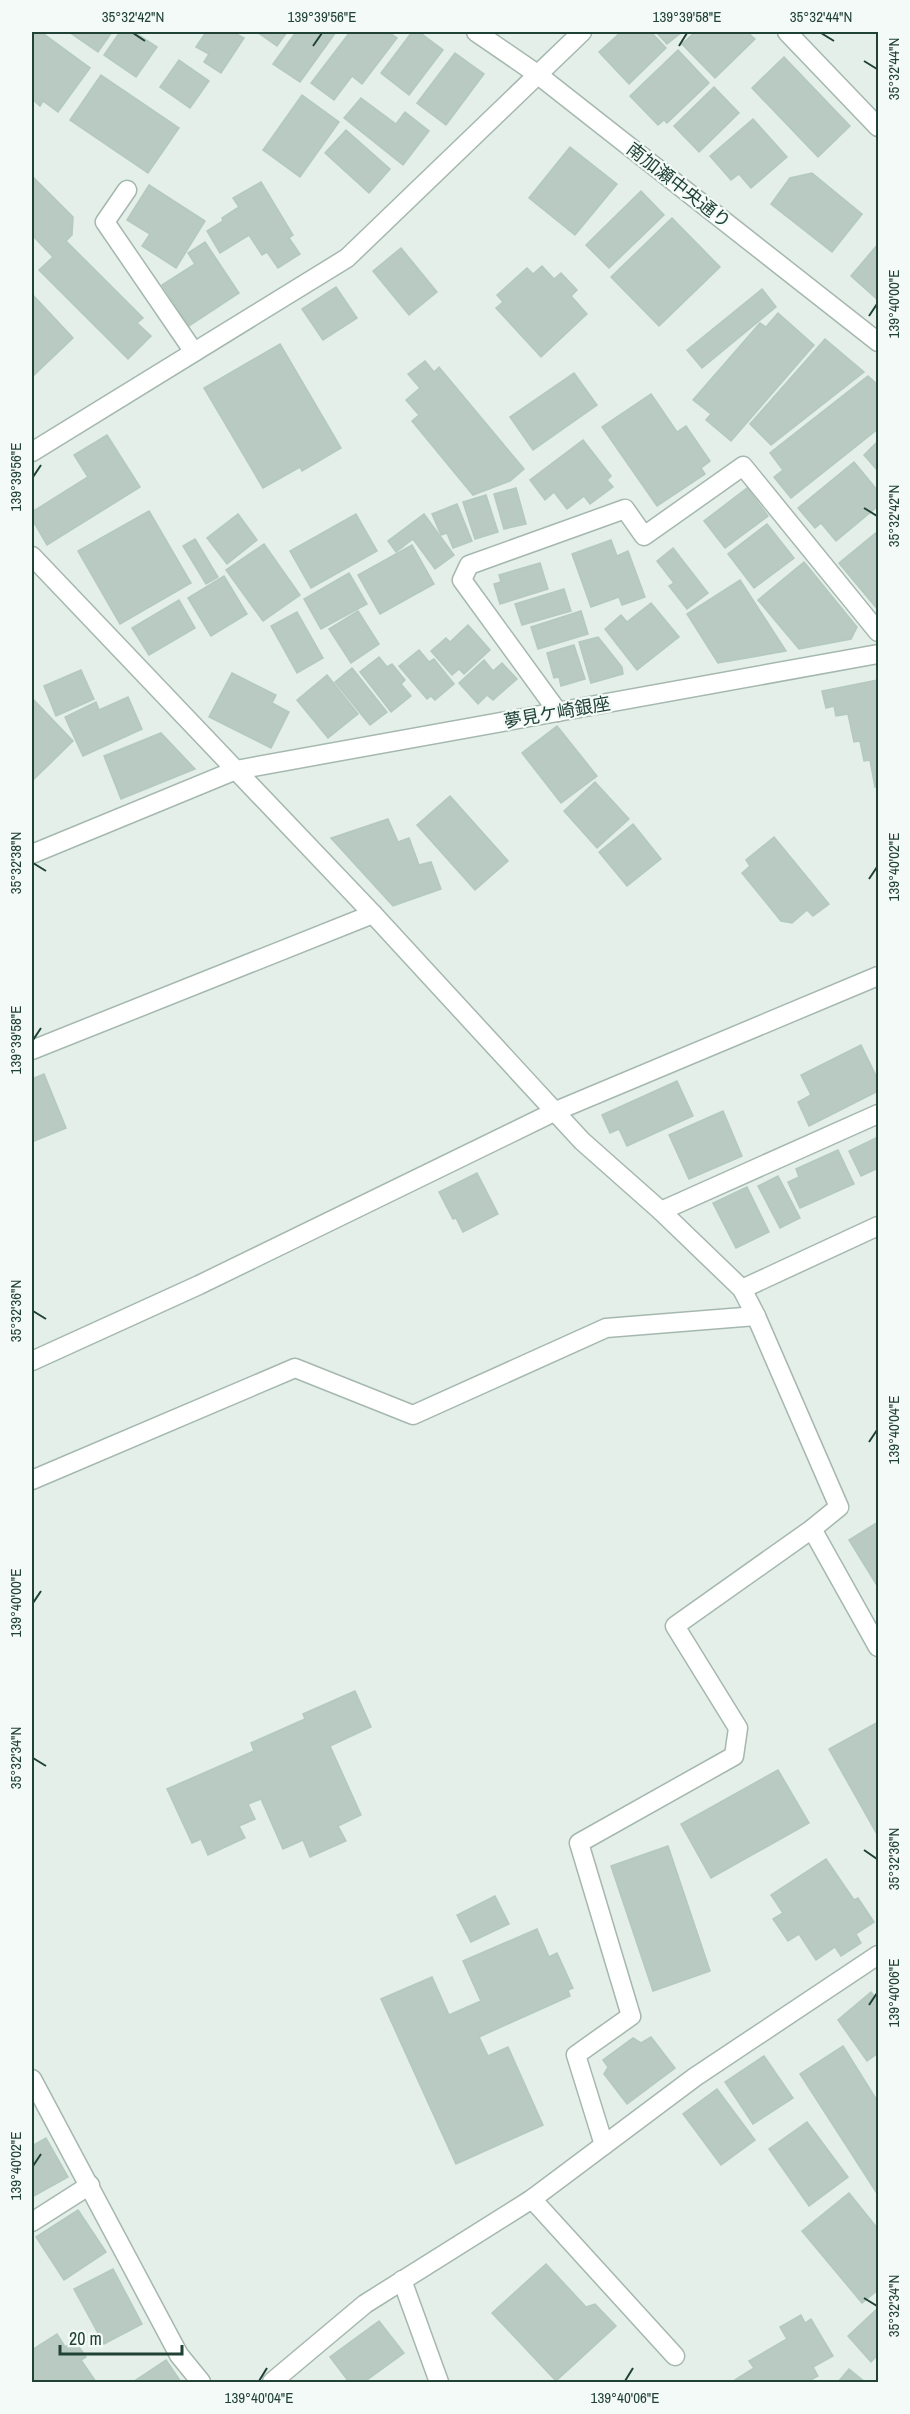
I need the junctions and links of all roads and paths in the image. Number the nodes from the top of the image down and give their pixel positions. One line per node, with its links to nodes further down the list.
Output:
1 (476, 32): 4 (street, 南加瀬中央通り)
2 (582, 32): 4 (street)
3 (787, 32): 5 (street)
4 (537, 74): 7 (street, 南加瀬中央通り); 8 (street)
5 (879, 127)
6 (127, 190): 8 (street)
7 (879, 342)
8 (194, 352): 9 (street)
9 (32, 452)
10 (32, 556): 14 (street)
11 (879, 632): 13 (street)
12 (879, 654): 13 (street, 夢見ケ崎銀座)
13 (558, 712): 14 (street, 夢見ケ崎銀座)
14 (236, 770): 15 (street, 夢見ケ崎銀座); 16 (street)
15 (32, 854)
16 (373, 914): 18 (street); 19 (street)
17 (879, 976): 19 (street)
18 (32, 1050)
19 (556, 1111): 21 (street); 25 (street)
20 (879, 1114): 21 (street)
21 (661, 1211): 23 (street)
22 (879, 1227): 23 (street)
23 (742, 1289): 24 (street)
24 (756, 1316): 26 (street); 27 (street)
25 (32, 1361)
26 (32, 1480)
27 (812, 1530): 28 (street); 31 (street)
28 (879, 1647)
29 (879, 1954): 31 (street)
30 (32, 2079): 32 (street)
31 (604, 2145): 33 (street)
32 (90, 2186): 34 (street); 37 (street)
33 (532, 2199): 35 (street); 36 (street)
34 (32, 2222)
35 (402, 2280): 38 (street); 39 (street)
36 (675, 2356)
37 (201, 2382)
38 (272, 2382)
39 (439, 2382)

